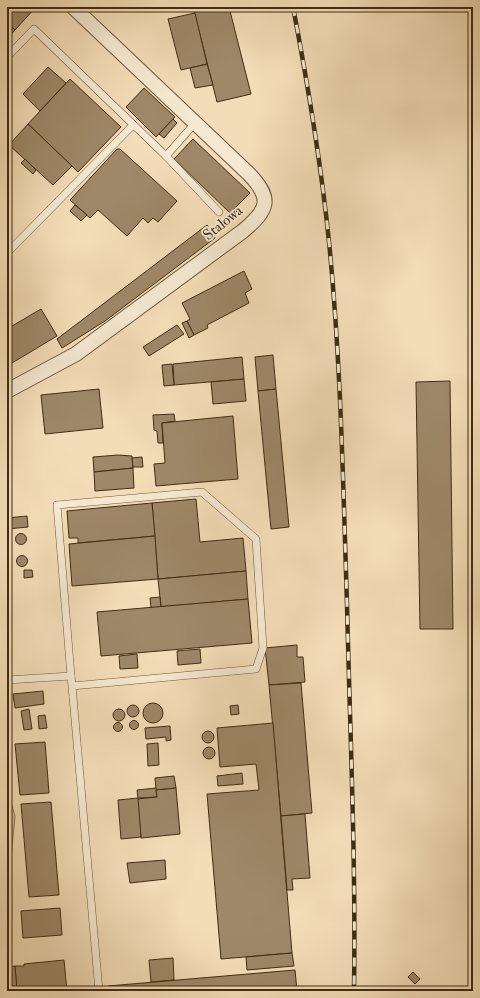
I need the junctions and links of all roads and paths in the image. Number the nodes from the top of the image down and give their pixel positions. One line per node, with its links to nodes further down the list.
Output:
1 (73, 7): 3 (street, Stalowa)
2 (7, 57): 4 (lane)
3 (196, 122): 5 (lane); 8 (street, Stalowa)
4 (133, 125): 5 (lane); 7 (lane)
5 (166, 156): 6 (lane)
6 (219, 212)
7 (7, 253)
8 (7, 391)
9 (71, 676): 10 (lane); 11 (lane); 11 (lane)
10 (7, 680)
11 (72, 686): 12 (lane)
12 (99, 991)

